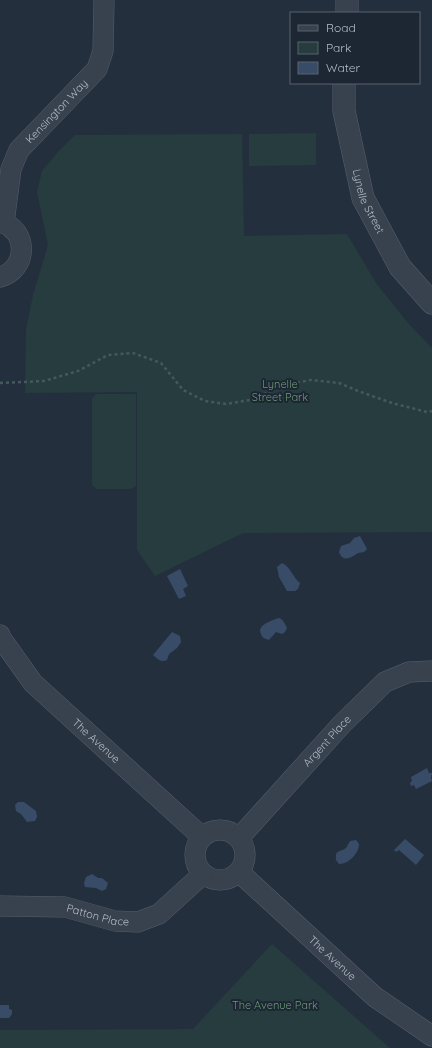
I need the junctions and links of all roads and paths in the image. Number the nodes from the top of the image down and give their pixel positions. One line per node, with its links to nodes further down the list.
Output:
1 (104, 0): 5 (street, Kensington Way)
2 (347, 0): 3 (street)
3 (347, 12)
4 (344, 84): 7 (street, Lynelle Street)
5 (2, 222): 6 (street)
6 (0, 277)
7 (432, 303)
8 (0, 383): 9 (path)
9 (432, 411)
10 (0, 635): 12 (street, The Avenue)
11 (432, 671): 13 (street, Argent Place)
12 (202, 837): 13 (street); 15 (street)
13 (239, 838): 14 (street)
14 (239, 872): 15 (street); 17 (street, The Avenue)
15 (203, 874): 16 (street, Patton Place)
16 (0, 906)
17 (432, 1036)

